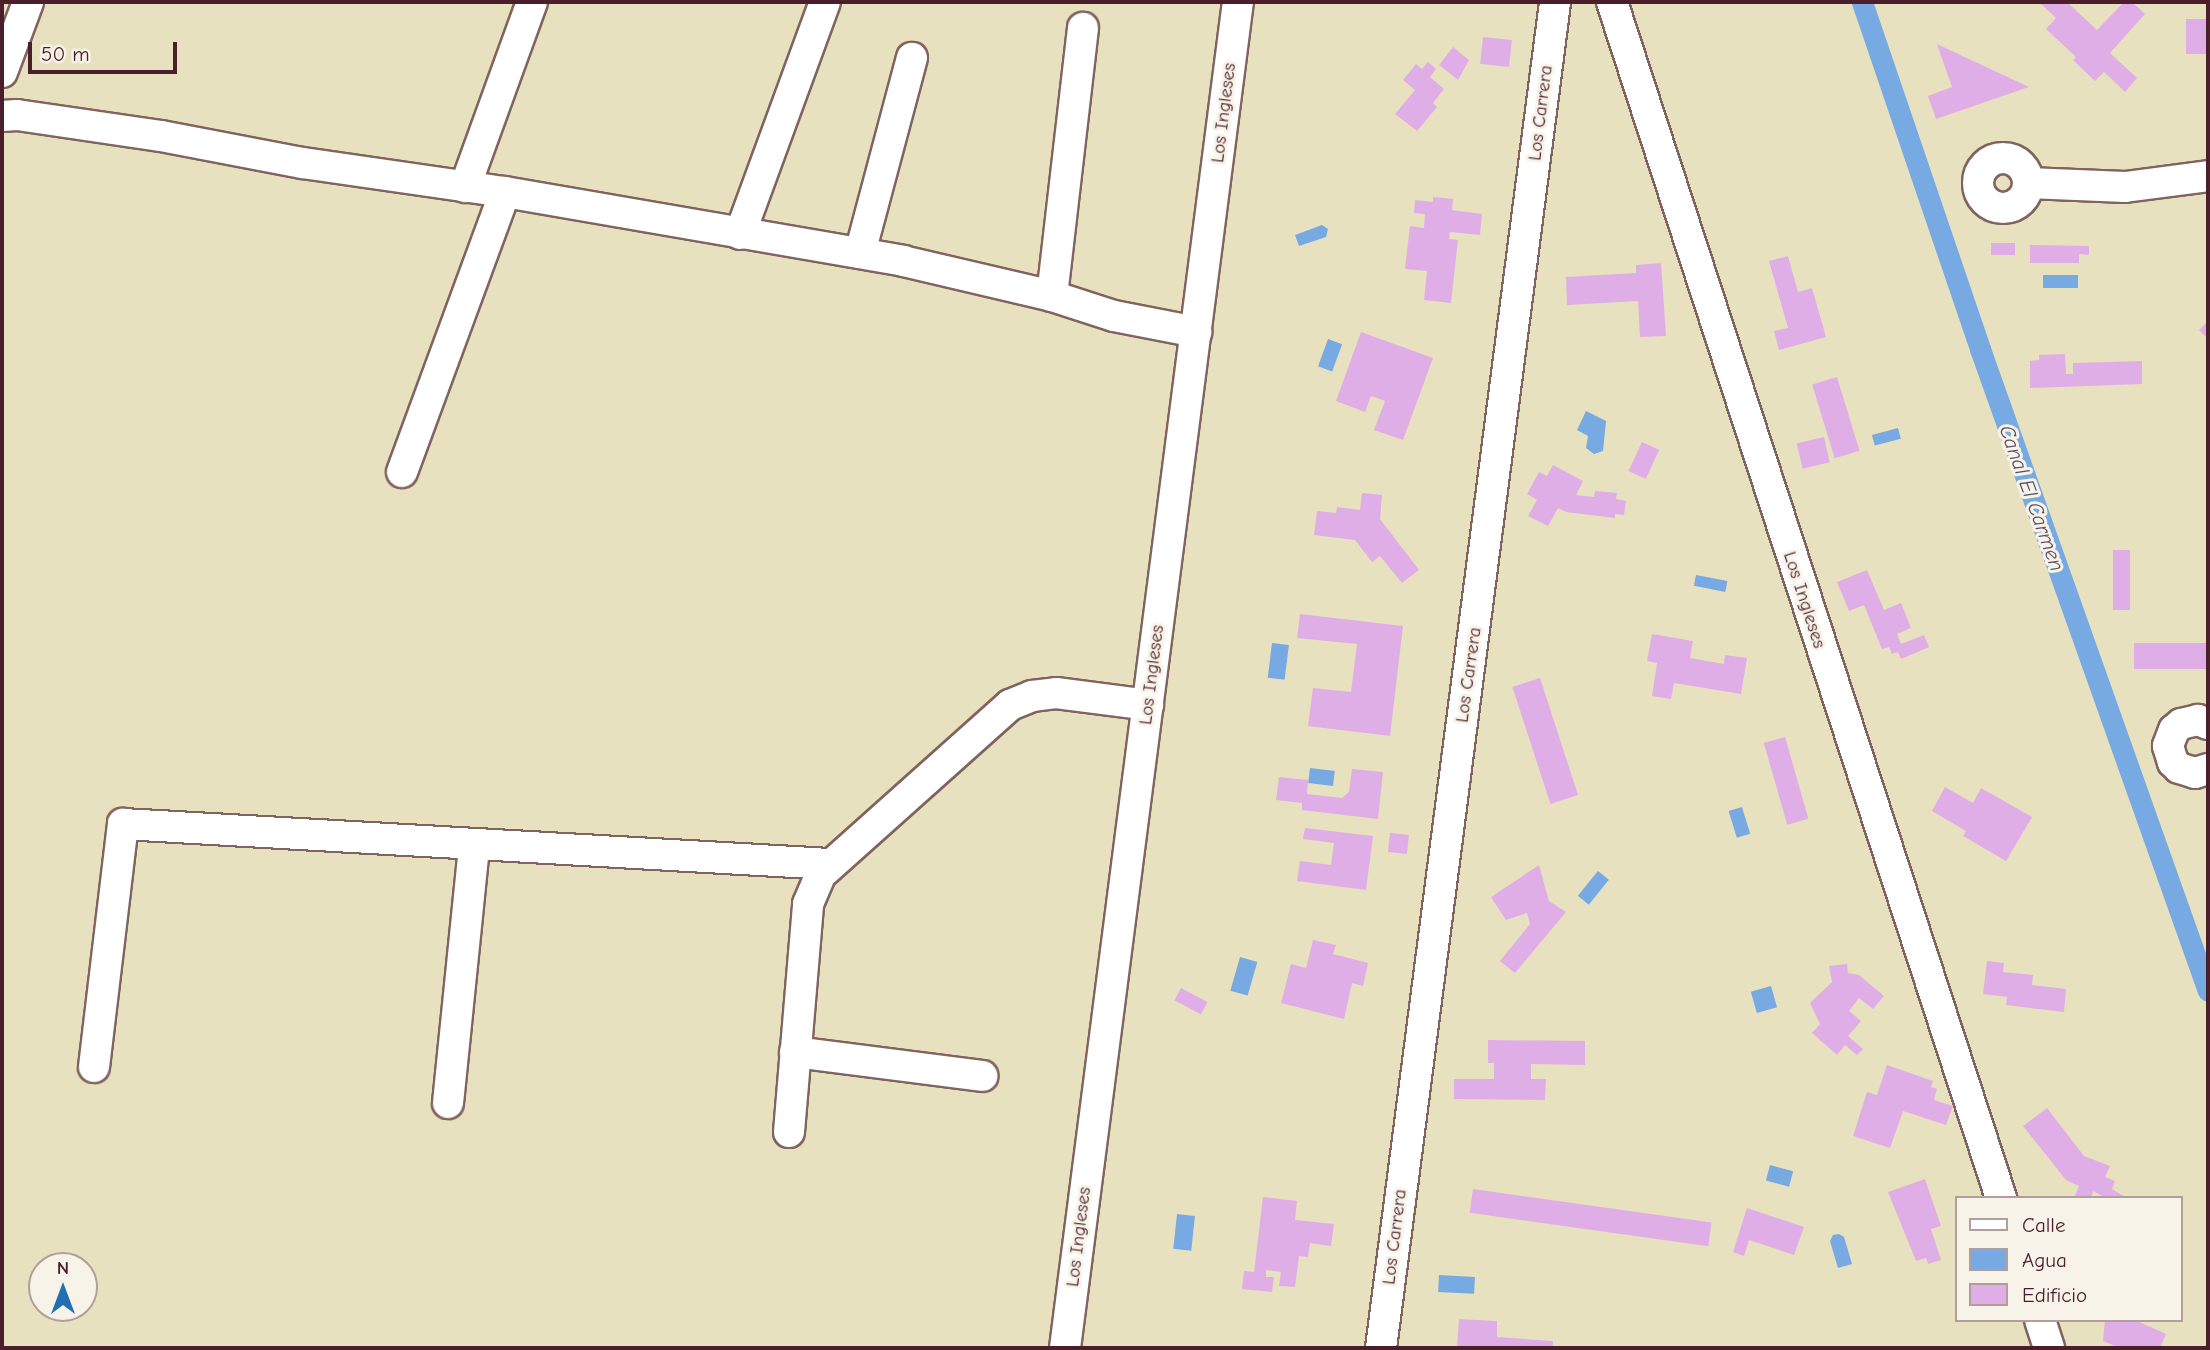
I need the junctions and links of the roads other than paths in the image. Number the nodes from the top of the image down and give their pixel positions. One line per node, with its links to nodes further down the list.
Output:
1 (28, 2): 9 (street)
2 (532, 2): 13 (street)
3 (824, 2): 15 (street)
4 (1238, 2): 18 (street, Los Ingleses)
5 (1555, 2): 33 (street, Los Carrera)
6 (1612, 2): 30 (street, Los Ingleses)
7 (1083, 28): 17 (street)
8 (912, 58): 16 (street)
9 (2, 72)
10 (2, 116): 13 (street)
11 (2208, 176): 12 (street)
12 (2028, 183)
13 (465, 187): 14 (street)
14 (505, 192): 15 (street); 19 (street)
15 (740, 234): 16 (street)
16 (860, 253): 17 (street)
17 (1052, 296): 18 (street)
18 (1196, 332): 20 (street, Los Ingleses)
19 (402, 472)
20 (1148, 705): 24 (street); 32 (street, Los Ingleses)
21 (2208, 724): 22 (street)
22 (2208, 769)
23 (474, 845): 24 (street); 26 (street); 28 (street)
24 (830, 864): 25 (street)
25 (795, 1052): 27 (street); 29 (street)
26 (94, 1067)
27 (982, 1076)
28 (448, 1103)
29 (789, 1132)
30 (2000, 1196)
31 (2041, 1322): 34 (street)
32 (1065, 1348)
33 (1381, 1348)
34 (2049, 1348)

